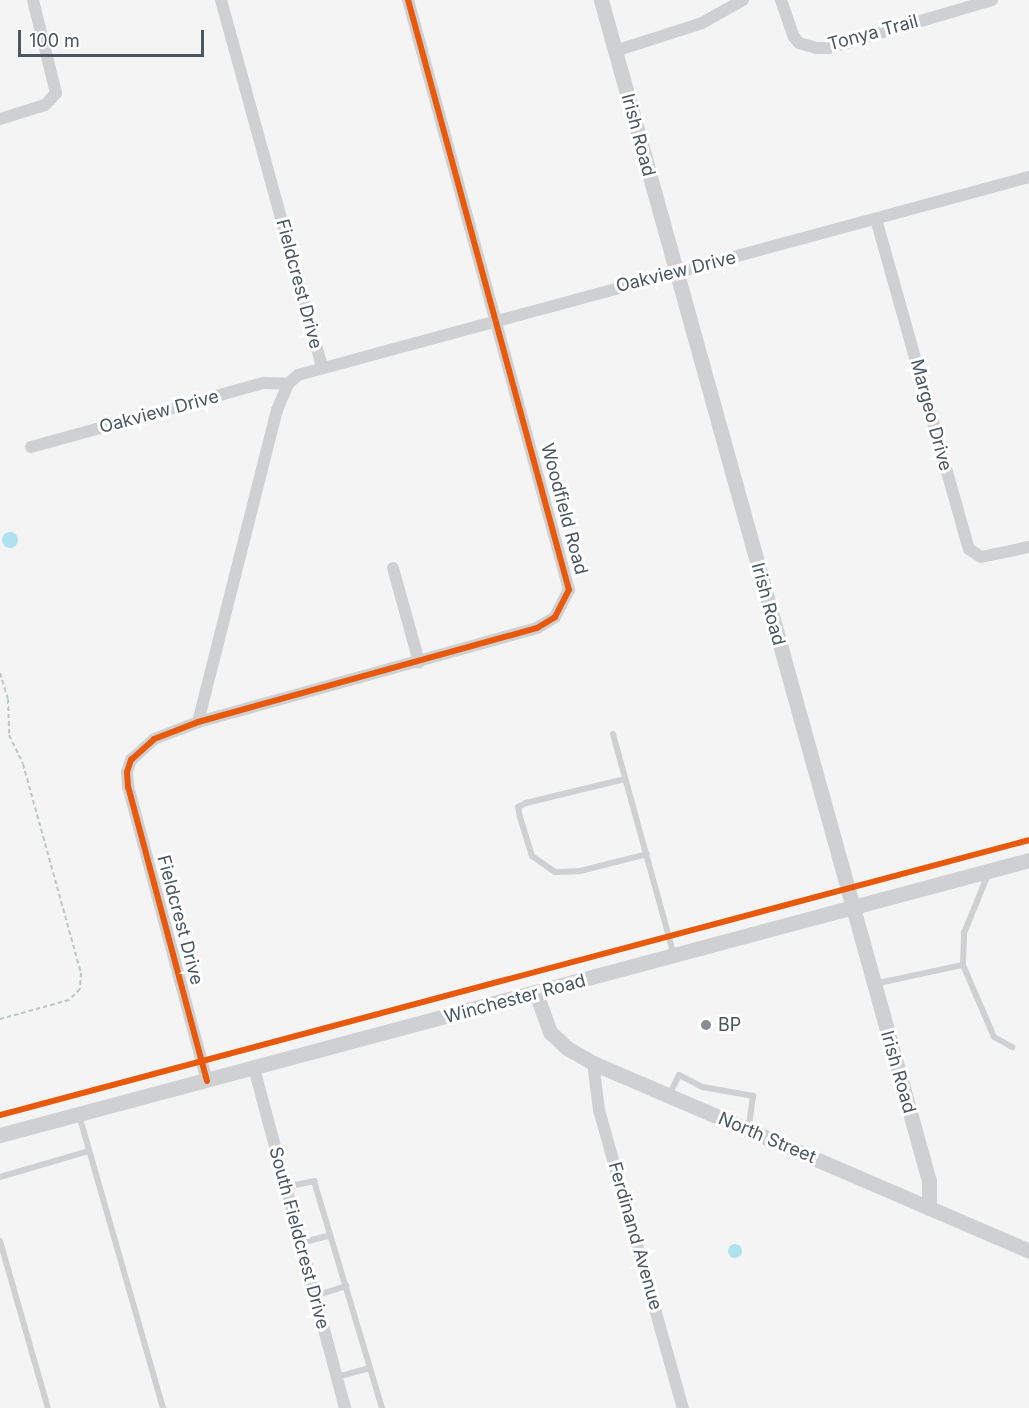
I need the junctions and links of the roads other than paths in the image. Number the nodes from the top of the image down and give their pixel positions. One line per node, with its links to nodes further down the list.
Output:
1 (33, 0): 9 (street)
2 (221, 0): 14 (street, Fieldcrest Drive)
3 (408, 0): 13 (street, Woodfield Road)
4 (601, 0): 8 (street, Irish Road)
5 (743, 0): 8 (street)
6 (781, 0): 7 (street, Tonya Trail)
7 (992, 0)
8 (615, 51): 12 (street, Irish Road)
9 (0, 119)
10 (1029, 177): 11 (street, Oakview Drive)
11 (876, 219): 12 (street, Oakview Drive); 17 (street, Margeo Drive)
12 (676, 272): 13 (street, Oakview Drive); 27 (street, Irish Road)
13 (497, 318): 14 (street, Oakview Drive); 19 (street, Woodfield Road)
14 (322, 366): 15 (street, Fieldcrest Drive)
15 (288, 384): 16 (street, Oakview Drive); 20 (street)
16 (32, 447)
17 (1029, 547)
18 (393, 568): 19 (street)
19 (419, 662): 20 (street, Woodfield Road)
20 (198, 722): 22 (street, Woodfield Road)
21 (613, 734): 23 (lane)
22 (129, 766): 35 (street, Fieldcrest Drive)
23 (625, 778): 24 (lane); 24 (lane)
24 (647, 854): 28 (lane)
25 (1029, 860): 26 (street, Winchester Road)
26 (989, 871): 27 (street, Winchester Road); 29 (lane)
27 (852, 909): 28 (street, Winchester Road); 30 (street, Irish Road)
28 (674, 956): 31 (street, Winchester Road)
29 (963, 965): 30 (lane); 32 (lane)
30 (873, 984): 43 (street, Irish Road)
31 (536, 993): 33 (street, North Street); 34 (street, Winchester Road)
32 (1012, 1047)
33 (593, 1063): 36 (street, North Street); 56 (street, Ferdinand Avenue)
34 (254, 1068): 35 (street, Winchester Road); 42 (street, South Fieldcrest Drive)
35 (207, 1081): 37 (street, Winchester Road)
36 (669, 1096): 38 (street, North Street); 38 (lane)
37 (79, 1114): 39 (street, Winchester Road); 40 (lane)
38 (748, 1130): 43 (street, North Street)
39 (0, 1135)
40 (88, 1151): 41 (lane); 53 (lane)
41 (0, 1177)
42 (286, 1188): 44 (lane); 46 (street, South Fieldcrest Drive)
43 (929, 1208): 47 (street, North Street)
44 (330, 1235): 46 (lane); 48 (lane)
45 (0, 1241): 52 (lane)
46 (301, 1243): 49 (street, South Fieldcrest Drive)
47 (1029, 1251)
48 (346, 1286): 49 (lane); 50 (lane)
49 (315, 1296): 51 (street, South Fieldcrest Drive)
50 (370, 1368): 51 (lane); 55 (lane)
51 (337, 1377): 54 (street, South Fieldcrest Drive)
52 (48, 1408)
53 (163, 1408)
54 (345, 1408)
55 (382, 1408)
56 (683, 1408)

